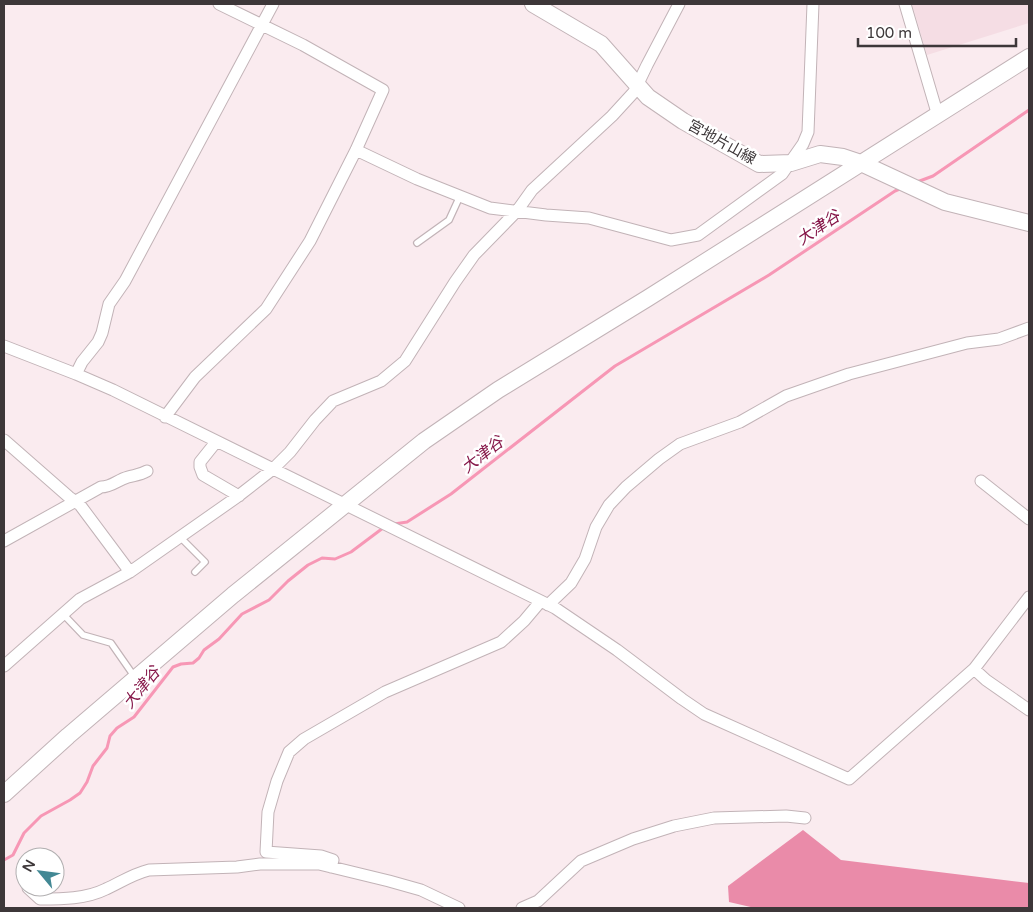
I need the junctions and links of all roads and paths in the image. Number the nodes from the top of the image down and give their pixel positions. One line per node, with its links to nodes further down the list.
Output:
1 (219, 4): 7 (street)
2 (273, 4): 7 (street)
3 (533, 4): 9 (street, 宮地片山線)
4 (679, 4): 9 (street)
5 (813, 4): 12 (street)
6 (905, 4): 10 (street)
7 (261, 25): 11 (street); 20 (street)
8 (1029, 57): 10 (street)
9 (637, 86): 12 (street, 宮地片山線); 15 (street)
10 (938, 116): 13 (street)
11 (356, 150): 14 (street); 21 (street)
12 (792, 163): 13 (street, 宮地片山線); 15 (street)
13 (861, 163): 16 (street, 宮地片山線); 29 (street)
14 (460, 196): 15 (street); 17 (lane)
15 (517, 211): 24 (street)
16 (1029, 222)
17 (417, 243)
18 (1029, 328): 36 (street)
19 (4, 346): 20 (street)
20 (76, 374): 21 (street)
21 (165, 417): 23 (street)
22 (4, 440): 28 (street)
23 (216, 442): 24 (street); 27 (street)
24 (273, 469): 27 (street); 29 (street)
25 (147, 471): 28 (street)
26 (981, 481): 30 (street)
27 (239, 496): 31 (street)
28 (74, 501): 32 (street); 33 (street)
29 (349, 507): 36 (street); 40 (street)
30 (1029, 519)
31 (179, 536): 33 (street); 34 (lane)
32 (4, 541)
33 (130, 572): 37 (street)
34 (195, 572)
35 (1029, 597): 39 (street)
36 (544, 603): 39 (street); 44 (street)
37 (63, 614): 38 (street); 40 (lane)
38 (4, 666)
39 (974, 669): 41 (street)
40 (135, 678): 42 (street)
41 (1029, 710)
42 (4, 794)
43 (805, 818): 47 (street)
44 (331, 867): 45 (street); 46 (street)
45 (38, 897)
46 (456, 908)
47 (522, 908)

